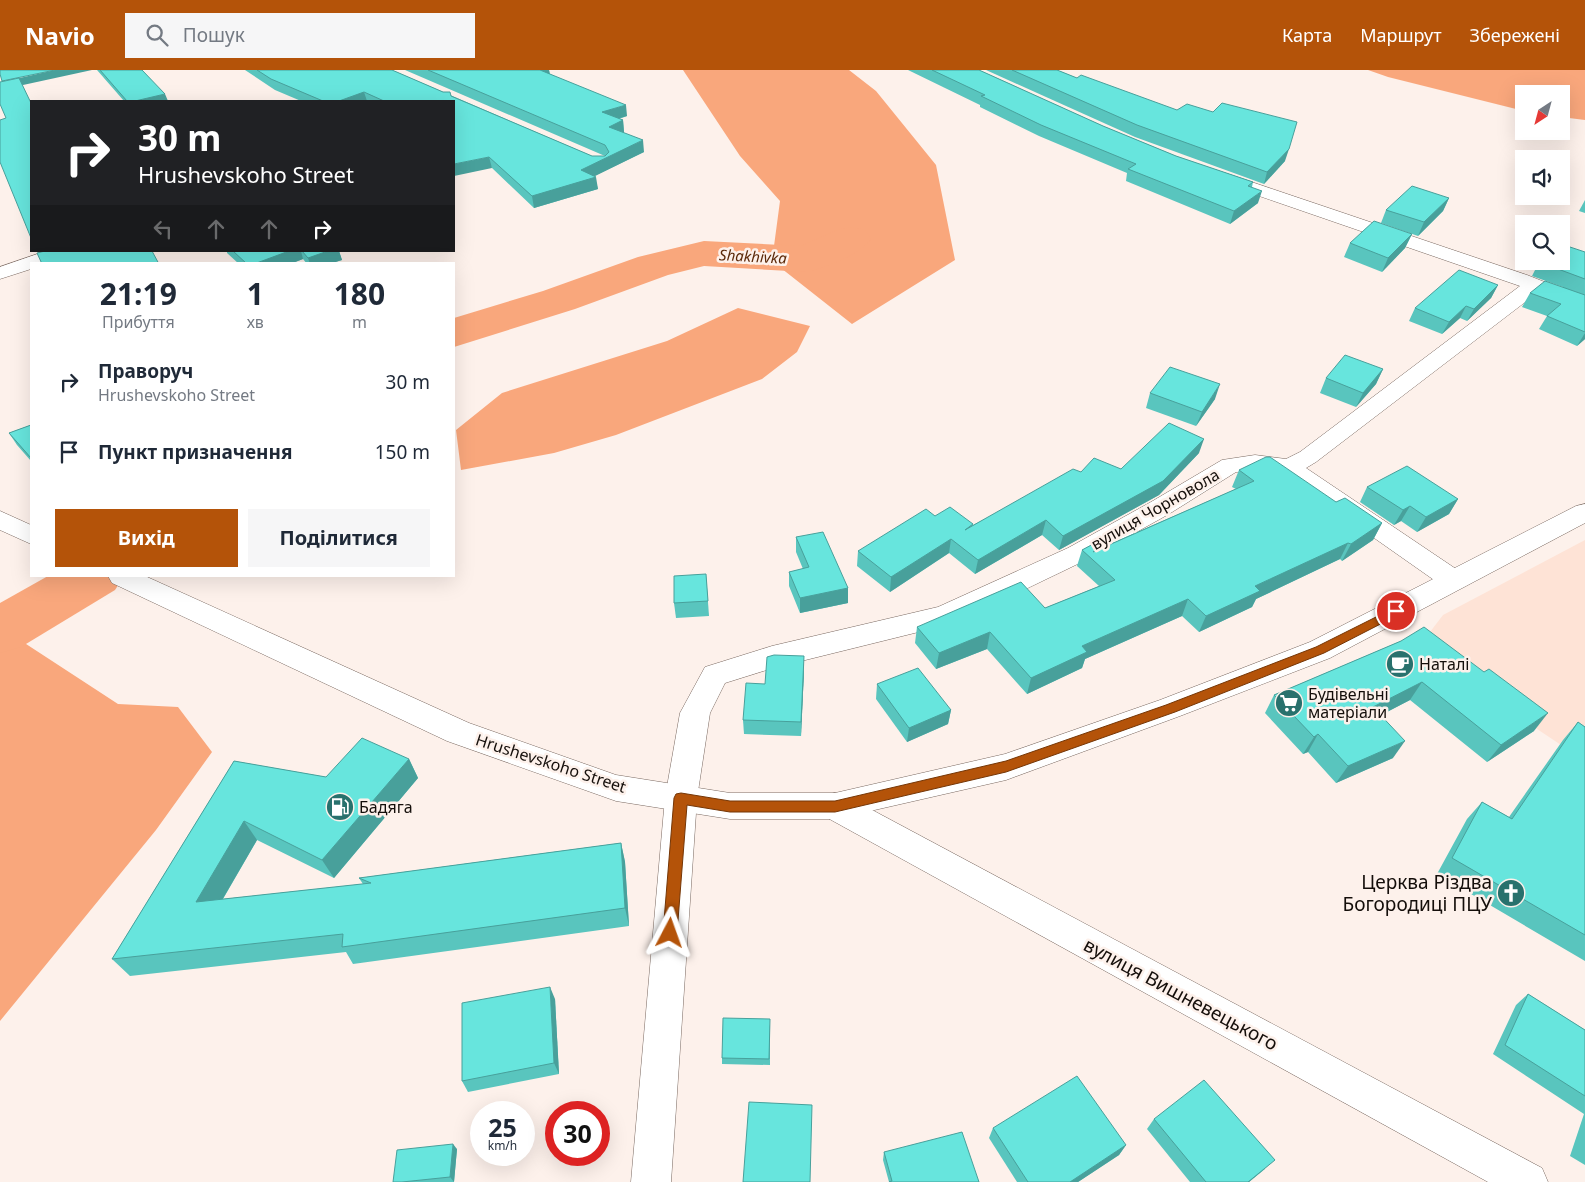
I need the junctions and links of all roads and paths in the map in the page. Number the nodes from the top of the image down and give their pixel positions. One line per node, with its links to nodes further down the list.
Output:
1 (1197, 168): 6 (street)
2 (63, 252): 4 (street)
3 (30, 262): 5 (street)
4 (31, 262)
5 (0, 272)
6 (1534, 285): 7 (street); 8 (street)
7 (1585, 305)
8 (1289, 467): 12 (street); 14 (street, вулиця Чорновола)
9 (1585, 512): 12 (street, Hrushevskoho Street)
10 (0, 520): 11 (street)
11 (30, 534)
12 (1453, 580): 15 (street, Hrushevskoho Street)
13 (132, 581): 14 (street, Hrushevskoho Street)
14 (681, 798): 15 (street, Hrushevskoho Street); 17 (street, вулиця Чорновола)
15 (835, 806): 16 (street, вулиця Вишневецького)
16 (1483, 1170): 18 (street, вулиця Вишневецького)
17 (651, 1182)
18 (1528, 1182)

